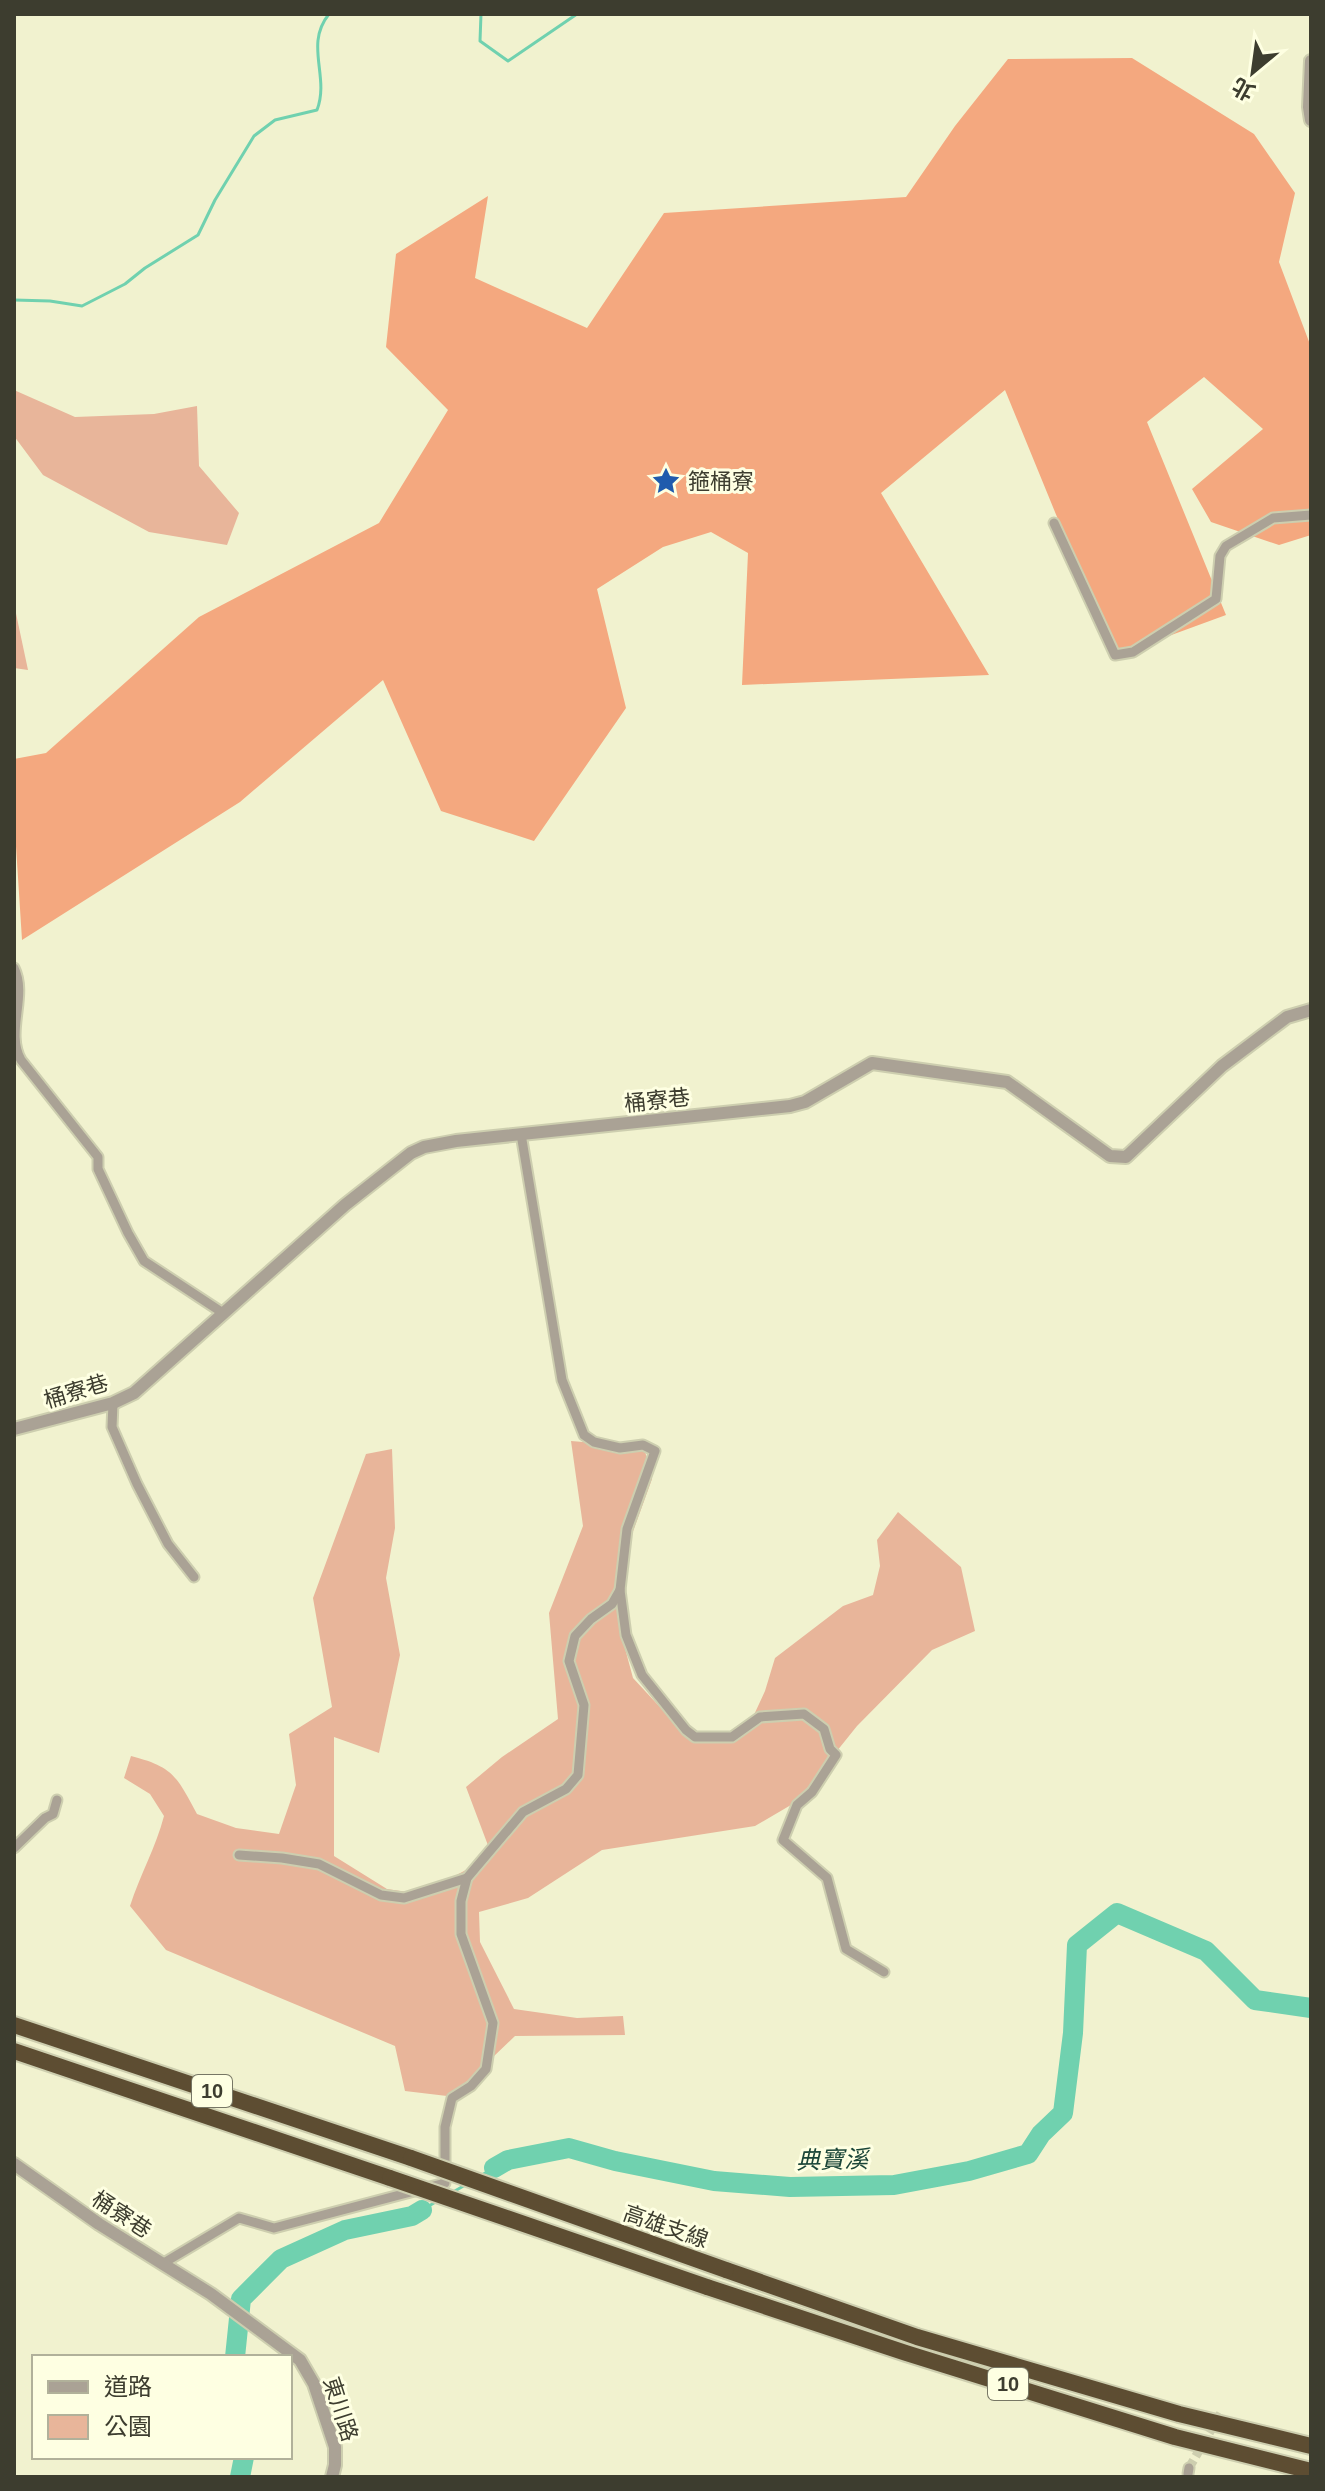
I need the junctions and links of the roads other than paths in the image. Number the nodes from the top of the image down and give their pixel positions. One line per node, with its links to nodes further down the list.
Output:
1 (1311, 61): 2 (street)
2 (1311, 120)
3 (1311, 515): 4 (street)
4 (1054, 523)
5 (14, 968): 8 (street)
6 (1311, 1010): 7 (street, 桶寮巷)
7 (521, 1134): 8 (street, 桶寮巷); 12 (street)
8 (223, 1313): 9 (street, 桶寮巷)
9 (113, 1403): 10 (street, 桶寮巷); 11 (street)
10 (14, 1429)
11 (194, 1577)
12 (620, 1590): 16 (street); 17 (street)
13 (57, 1800): 14 (street)
14 (14, 1848)
15 (239, 1855): 16 (street)
16 (467, 1878): 21 (street)
17 (884, 1972)
18 (14, 2025): 23 (highway, 高雄支線 / 10, bridge)
19 (14, 2051): 24 (highway, 高雄支線 / 10, bridge)
20 (14, 2164): 21 (street, 桶寮巷)
21 (162, 2264): 22 (street, 桶寮巷)
22 (258, 2327): 25 (street, 東川路)
23 (1311, 2446)
24 (1311, 2471)
25 (332, 2477)

